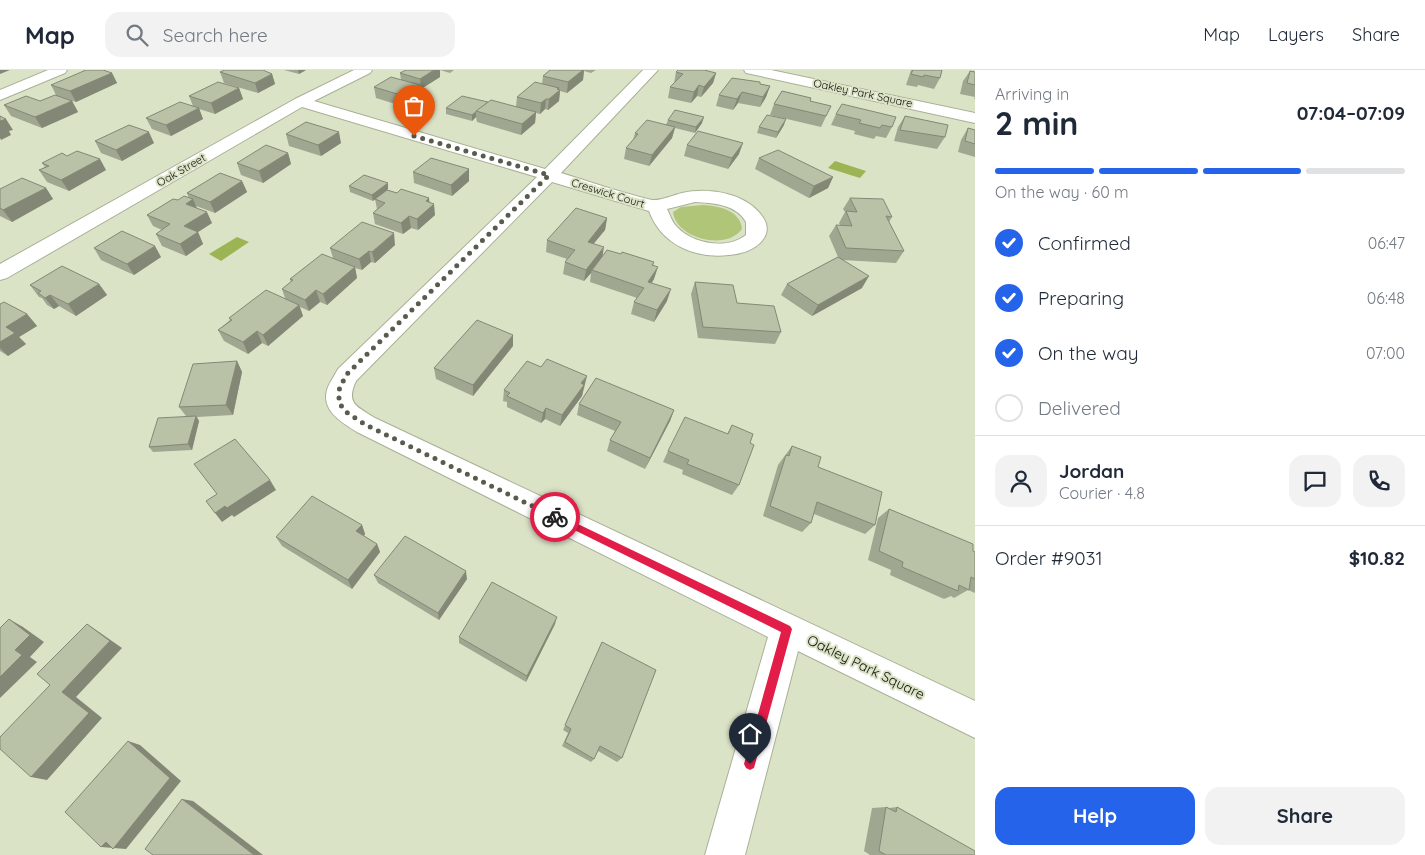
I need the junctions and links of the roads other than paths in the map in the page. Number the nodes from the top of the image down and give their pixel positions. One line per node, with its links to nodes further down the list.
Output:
1 (60, 70): 5 (street)
2 (364, 70): 6 (street, Oak Street)
3 (651, 70): 8 (street, Oakley Park Square)
4 (751, 70): 7 (street, Oakley Park Square)
5 (0, 95)
6 (300, 102): 8 (street, Creswick Court); 10 (street, Oak Street)
7 (975, 118)
8 (549, 175): 9 (street, Creswick Court); 11 (street, Oakley Park Square)
9 (657, 207): 9 (street, Creswick Court)
10 (0, 273)
11 (787, 629): 12 (street, Oakley Park Square); 13 (street)
12 (975, 720)
13 (725, 855)

